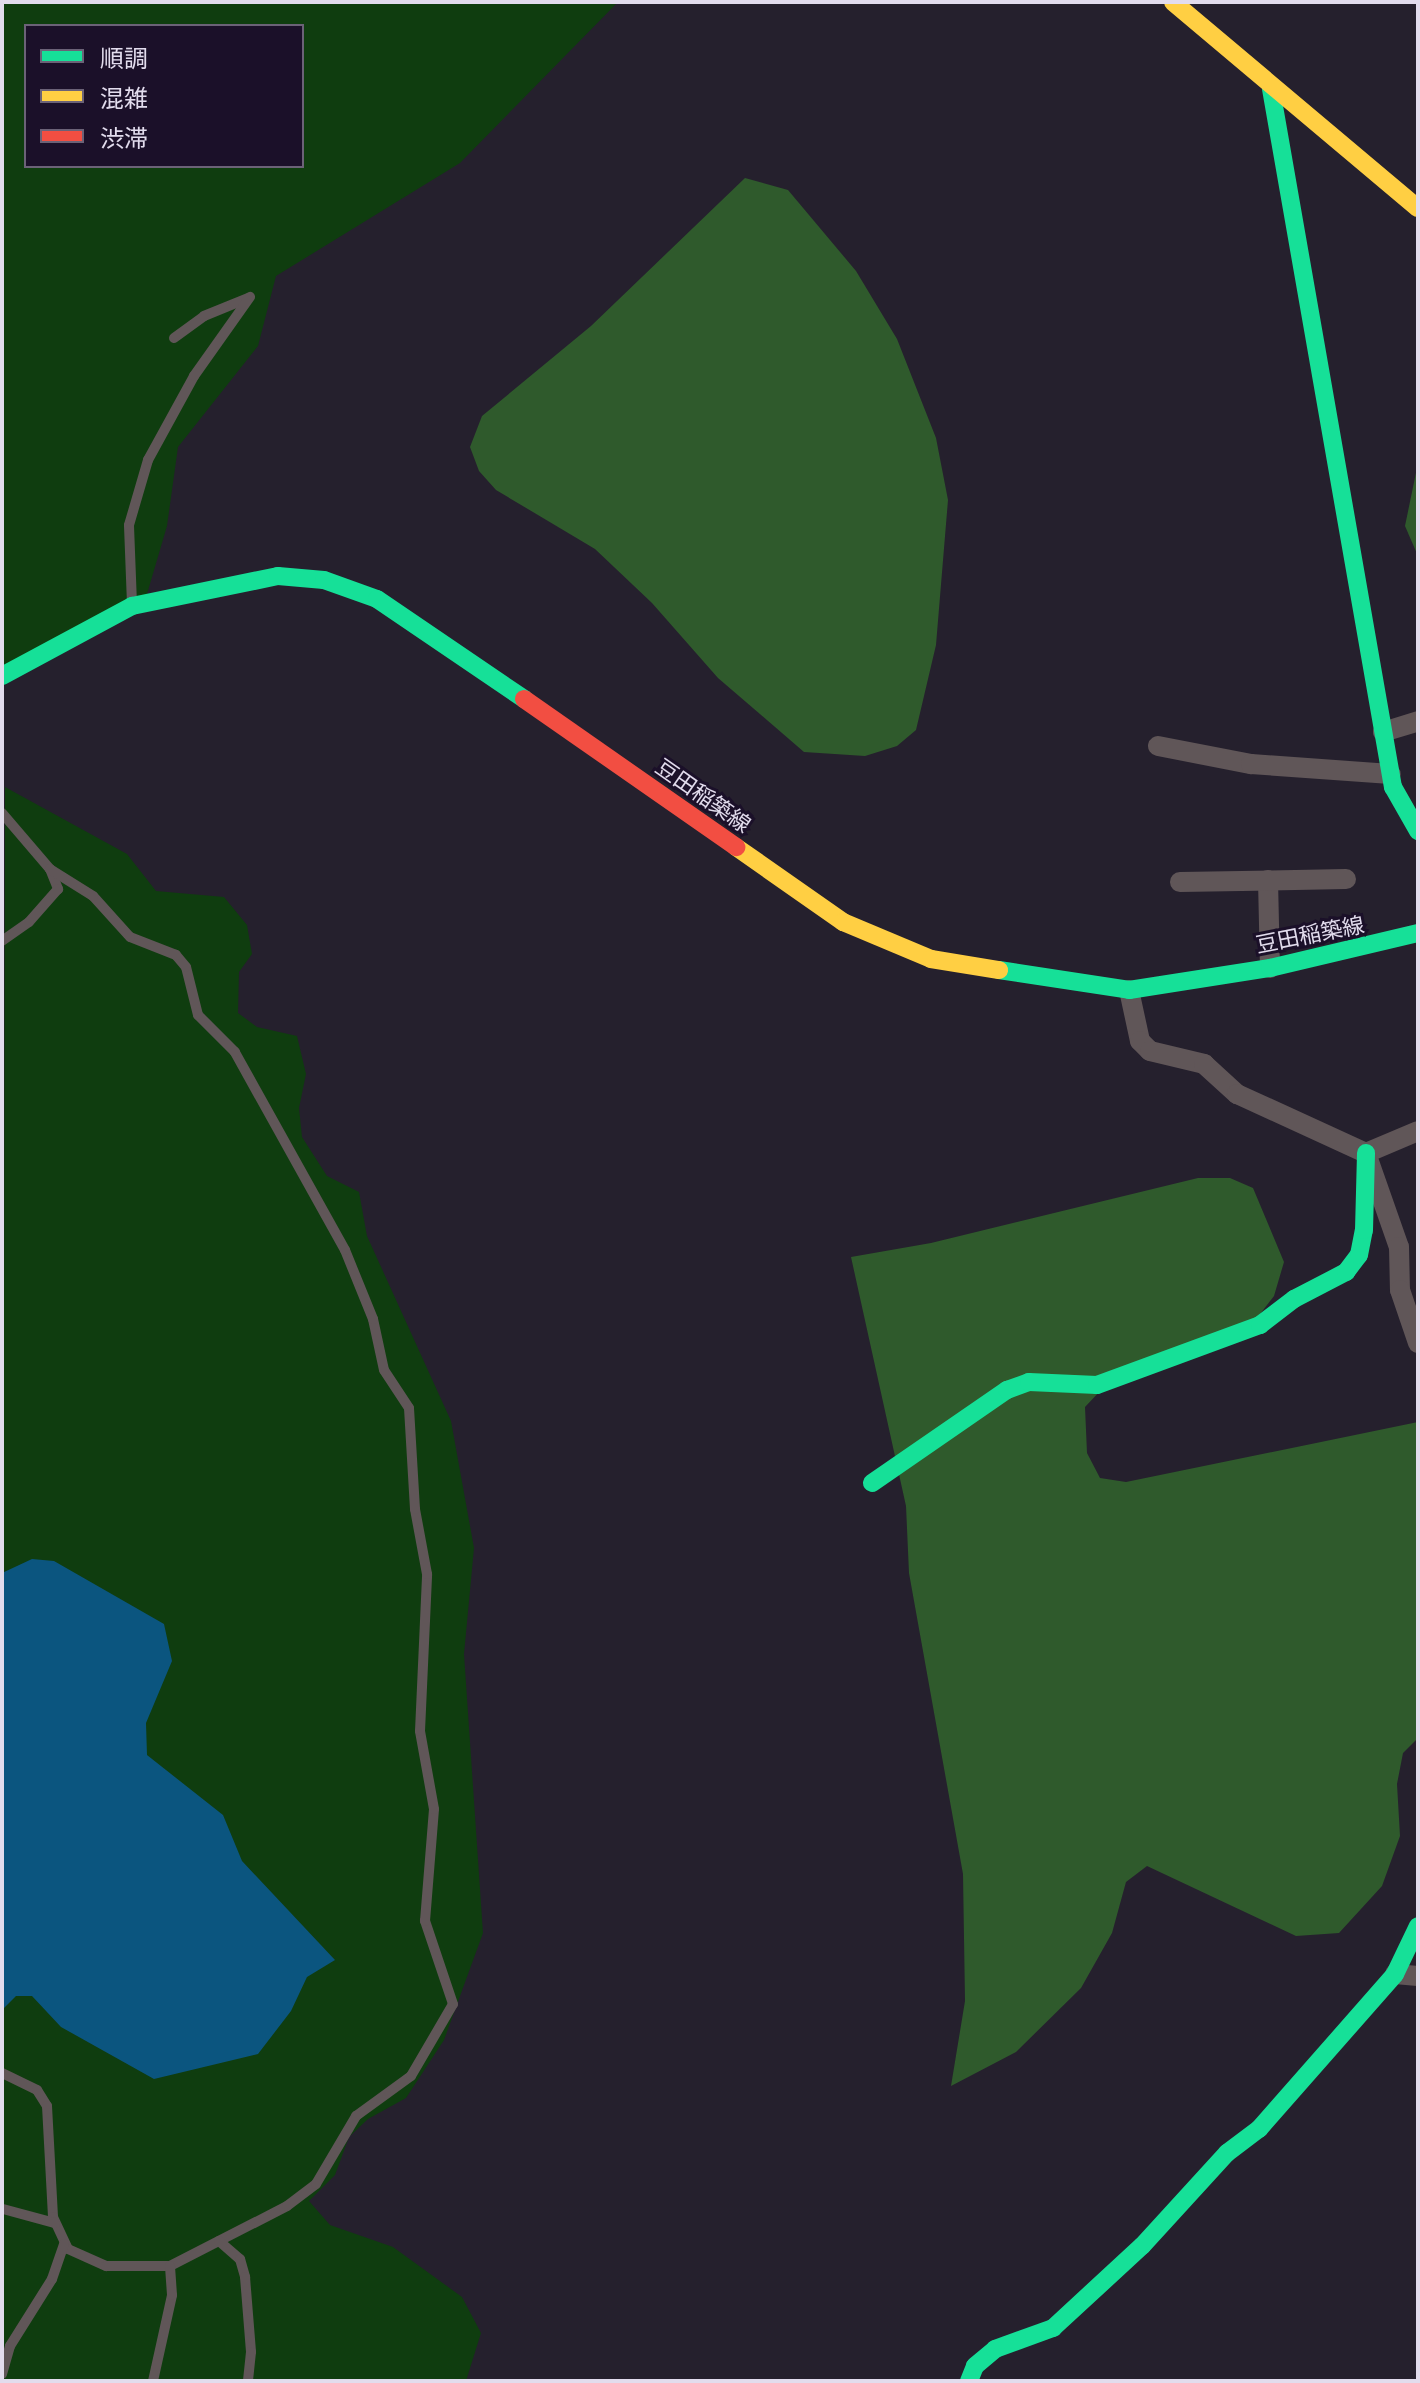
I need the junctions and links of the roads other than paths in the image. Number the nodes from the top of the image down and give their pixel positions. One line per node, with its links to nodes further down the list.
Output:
1 (1173, 2): 2 (street)
2 (1271, 89): 3 (street); 8 (street)
3 (1418, 208)
4 (174, 338): 5 (lane)
5 (132, 606): 6 (street, 豆田稲築線); 20 (street, 豆田稲築線)
6 (2, 676)
7 (1418, 721): 8 (street)
8 (1383, 732): 10 (street)
9 (1158, 746): 10 (street)
10 (1391, 774): 12 (street)
11 (2, 813): 13 (lane)
12 (1418, 831)
13 (50, 869): 18 (lane); 31 (lane)
14 (1346, 879): 15 (street)
15 (1268, 880): 16 (street); 19 (street)
16 (1180, 882)
17 (1418, 933): 19 (street, 豆田稲築線)
18 (2, 941)
19 (1270, 968): 20 (street, 豆田稲築線)
20 (1129, 990): 22 (street)
21 (1418, 1131): 22 (street)
22 (1366, 1153): 23 (street); 24 (street)
23 (1418, 1343)
24 (872, 1483)
25 (1418, 1926): 26 (street)
26 (1395, 1974): 27 (street); 37 (street)
27 (1418, 1976)
28 (2, 2073): 30 (lane)
29 (3, 2209): 30 (lane)
30 (55, 2223): 32 (lane)
31 (219, 2241): 33 (lane); 36 (lane)
32 (64, 2244): 33 (lane); 34 (lane)
33 (170, 2266): 35 (lane)
34 (2, 2374)
35 (153, 2381)
36 (248, 2381)
37 (969, 2381)

